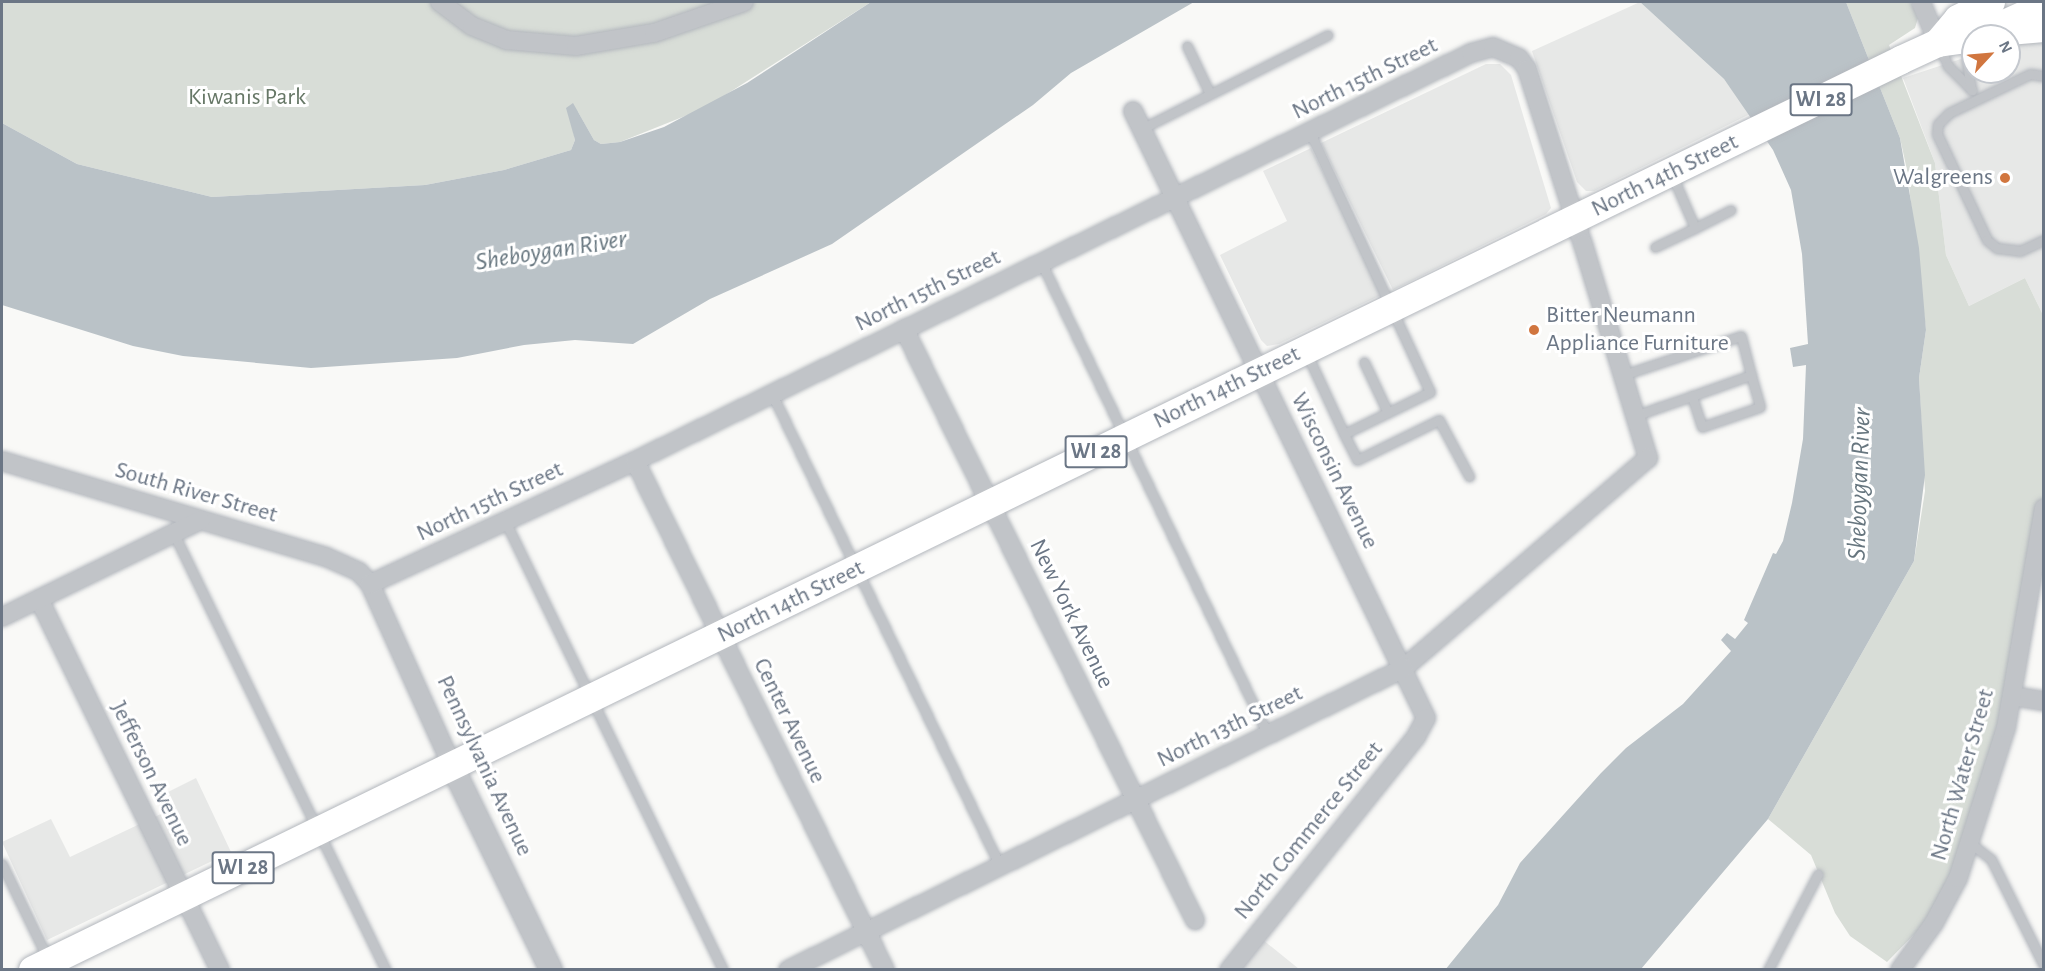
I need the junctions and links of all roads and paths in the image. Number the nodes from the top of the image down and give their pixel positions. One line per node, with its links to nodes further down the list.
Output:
1 (440, 2): 2 (street)
2 (744, 2)
3 (1921, 2): 11 (street)
4 (1991, 2): 11 (main road, North 14th Street / WI 28)
5 (2043, 6): 6 (main road, North 14th Street / WI 28)
6 (2007, 24)
7 (2043, 29): 8 (main road)
8 (2021, 32)
9 (1328, 34): 16 (lane)
10 (1961, 40): 11 (main road, North 14th Street / WI 28)
11 (1938, 43): 15 (lane); 21 (main road, North 14th Street / WI 28)
12 (1187, 45): 16 (lane)
13 (2043, 76): 17 (lane)
14 (1971, 84): 15 (lane)
15 (1972, 90): 17 (lane)
16 (1210, 94): 19 (lane)
17 (1977, 100): 26 (lane)
18 (1133, 111): 19 (street, Wisconsin Avenue)
19 (1141, 129): 22 (street, Wisconsin Avenue)
20 (1310, 132): 22 (street, North 15th Street); 24 (street, North 15th Street); 29 (lane)
21 (1671, 173): 24 (main road, North 14th Street / WI 28); 25 (lane)
22 (1175, 197): 28 (street, North 15th Street); 33 (street, Wisconsin Avenue)
23 (1731, 210): 25 (lane)
24 (1575, 220): 29 (main road, North 14th Street / WI 28); 34 (street)
25 (1695, 228): 27 (lane)
26 (2043, 240)
27 (1655, 247)
28 (1041, 262): 30 (street, North 15th Street); 41 (lane)
29 (1392, 310): 31 (main road, North 14th Street / WI 28); 38 (lane)
30 (904, 329): 36 (street, North 15th Street); 45 (street, New York Avenue)
31 (1305, 350): 33 (main road, North 14th Street / WI 28); 40 (lane)
32 (1364, 362): 38 (lane)
33 (1259, 373): 41 (main road, North 14th Street / WI 28); 55 (street, Wisconsin Avenue)
34 (1623, 375): 35 (lane); 39 (street)
35 (1751, 375): 37 (lane); 37 (lane)
36 (772, 394): 43 (street, North 15th Street); 50 (lane)
37 (1692, 396): 39 (lane)
38 (1388, 413): 40 (lane)
39 (1635, 416): 55 (street, North 13th Street)
40 (1344, 434): 44 (lane)
41 (1125, 438): 45 (main road, North 14th Street / WI 28); 60 (lane)
42 (2, 461): 47 (street, South River Street)
43 (635, 461): 48 (street, North 15th Street); 54 (street, Center Avenue)
44 (1469, 476)
45 (990, 504): 50 (main road, North 14th Street / WI 28); 62 (street, New York Avenue)
46 (2043, 508): 56 (street, North Water Street)
47 (201, 520): 49 (street); 51 (street, South River Street)
48 (505, 521): 51 (street, North 15th Street); 57 (lane)
49 (173, 532): 52 (street); 63 (lane)
50 (856, 570): 54 (main road, North 14th Street / WI 28); 66 (lane)
51 (370, 584): 61 (street, Pennsylvania Avenue)
52 (39, 599): 53 (street); 68 (street, Jefferson Avenue)
53 (2, 616)
54 (721, 636): 57 (main road, North 14th Street / WI 28); 70 (street, Center Avenue)
55 (1404, 668): 59 (street, Wisconsin Avenue); 60 (street, North 13th Street)
56 (2012, 696): 58 (street); 64 (street, North Water Street)
57 (591, 699): 61 (main road, North 14th Street / WI 28); 76 (lane)
58 (2043, 701)
59 (1426, 722): 79 (street, North Commerce Street)
60 (1268, 735): 62 (street, North 13th Street)
61 (452, 766): 63 (main road, WI 28); 75 (street, Pennsylvania Avenue)
62 (1135, 800): 66 (street, North 13th Street); 69 (street, New York Avenue)
63 (319, 832): 68 (main road, WI 28); 74 (lane)
64 (1969, 842): 71 (lane); 81 (street, North Water Street)
65 (2, 864): 72 (lane)
66 (1000, 866): 70 (street, North 13th Street)
67 (1818, 874): 80 (lane)
68 (184, 896): 72 (main road, WI 28); 73 (street, Jefferson Avenue)
69 (1196, 920)
70 (866, 932): 77 (street, North 13th Street); 78 (street, Center Avenue)
71 (2043, 966)
72 (45, 967)
73 (220, 969)
74 (386, 969)
75 (551, 969)
76 (723, 969)
77 (788, 969)
78 (885, 969)
79 (1229, 969)
80 (1768, 969)
81 (1900, 969)

